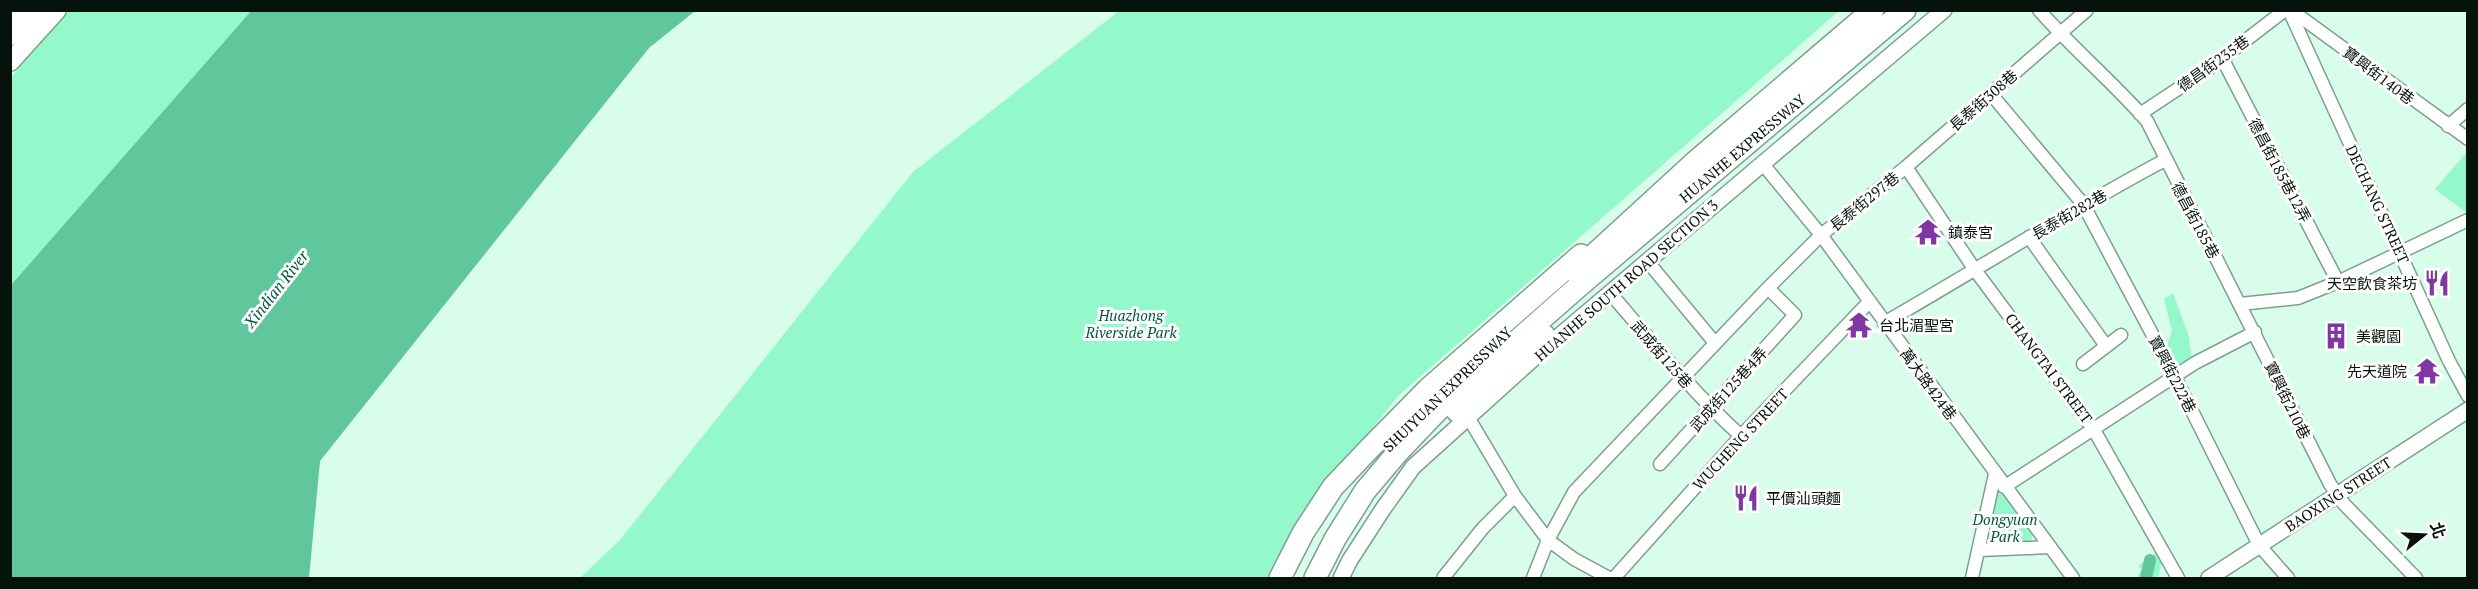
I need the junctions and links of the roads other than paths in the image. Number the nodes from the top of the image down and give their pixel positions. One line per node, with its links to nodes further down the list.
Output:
1 (57, 10): 12 (main road)
2 (1873, 10): 21 (highway, HUANHE EXPRESSWAY)
3 (1905, 10): 21 (highway, HUANHE EXPRESSWAY)
4 (1944, 10): 19 (street, HUANHE SOUTH ROAD SECTION 3)
5 (2039, 10): 9 (street, 德昌街185巷)
6 (2087, 10): 9 (street, 長泰街308巷)
7 (2289, 10): 11 (street, 德昌街235巷); 16 (street, 寶興街140巷); 26 (street, DECHANG STREET)
8 (22, 14): 10 (highway)
9 (2060, 34): 13 (street, 長泰街308巷); 15 (street, 德昌街185巷)
10 (10, 35)
11 (2222, 58): 15 (street, 德昌街235巷); 30 (street, 德昌街185巷12弄)
12 (10, 62)
13 (1991, 94): 20 (street, 長泰街308巷); 22 (street, 寶興街222巷)
14 (2468, 109): 16 (street)
15 (2140, 114): 18 (street, 德昌街185巷)
16 (2448, 126): 17 (street, 寶興街140巷)
17 (2468, 139)
18 (2165, 160): 22 (street, 長泰街282巷); 34 (street, 德昌街185巷)
19 (1762, 163): 24 (street, 萬大路424巷); 27 (street, HUANHE SOUTH ROAD SECTION 3)
20 (1906, 167): 24 (street, 長泰街297巷); 28 (street, CHANGTAI STREET)
21 (1701, 170): 29 (highway, HUANHE EXPRESSWAY); 59 (highway); 63 (highway)
22 (2083, 204): 25 (street, 長泰街282巷); 41 (street, 寶興街222巷)
23 (2468, 220): 26 (street)
24 (1821, 235): 31 (street, 長泰街297巷); 33 (street, 萬大路424巷)
25 (2029, 237): 28 (street, 長泰街282巷); 39 (street)
26 (2400, 252): 30 (street); 43 (street, DECHANG STREET)
27 (1648, 262): 32 (street, HUANHE SOUTH ROAD SECTION 3); 38 (street)
28 (1975, 270): 35 (street, 長泰街282巷); 47 (street, CHANGTAI STREET)
29 (1575, 281): 51 (highway, SHUIYUAN EXPRESSWAY); 62 (highway, SHUIYUAN EXPRESSWAY)
30 (2338, 282): 34 (street)
31 (1768, 288): 38 (street, 長泰街297巷); 44 (street, 武成街125巷4弄)
32 (1611, 294): 42 (street, 武成街125巷); 46 (street, HUANHE SOUTH ROAD SECTION 3)
33 (1869, 302): 35 (street, 萬大路424巷); 48 (street, WUCHENG STREET)
34 (2240, 304): 36 (street, 寶興街210巷)
35 (1884, 322): 50 (street, 萬大路424巷)
36 (2255, 332): 41 (street); 53 (street, 寶興街210巷)
37 (2121, 335): 39 (street)
38 (1715, 344): 42 (street, 長泰街297巷)
39 (2106, 346): 40 (street)
40 (2083, 364)
41 (2175, 377): 47 (street); 56 (street, 寶興街222巷)
42 (1682, 378): 44 (street, 武成街125巷); 55 (street, 長泰街297巷)
43 (2468, 396)
44 (1710, 409): 48 (street, 武成街125巷); 49 (street, 武成街125巷4弄)
45 (2468, 410): 53 (street, BAOXING STREET)
46 (1468, 417): 54 (street); 64 (street, HUANHE SOUTH ROAD SECTION 3)
47 (2094, 429): 52 (street); 70 (street, CHANGTAI STREET)
48 (1741, 436): 67 (street, WUCHENG STREET)
49 (1660, 464)
50 (1995, 474): 52 (street, 萬大路424巷); 58 (street)
51 (1355, 483): 60 (highway); 61 (highway, SHUIYUAN EXPRESSWAY)
52 (2004, 487): 57 (street, 萬大路424巷)
53 (2337, 495): 56 (street, BAOXING STREET); 73 (street, 寶興街210巷)
54 (1515, 496): 55 (street); 65 (street)
55 (1548, 540): 66 (street, 長泰街297巷); 67 (street)
56 (2259, 545): 71 (street, BAOXING STREET); 72 (street, 寶興街222巷)
57 (2050, 547): 58 (street); 69 (street, 萬大路424巷)
58 (1979, 550): 68 (street)
59 (1280, 579)
60 (1291, 579)
61 (1302, 579)
62 (1315, 579)
63 (1328, 579)
64 (1341, 579)
65 (1443, 579)
66 (1533, 579)
67 (1612, 579)
68 (1972, 579)
69 (2073, 579)
70 (2178, 579)
71 (2209, 579)
72 (2288, 579)
73 (2416, 579)

